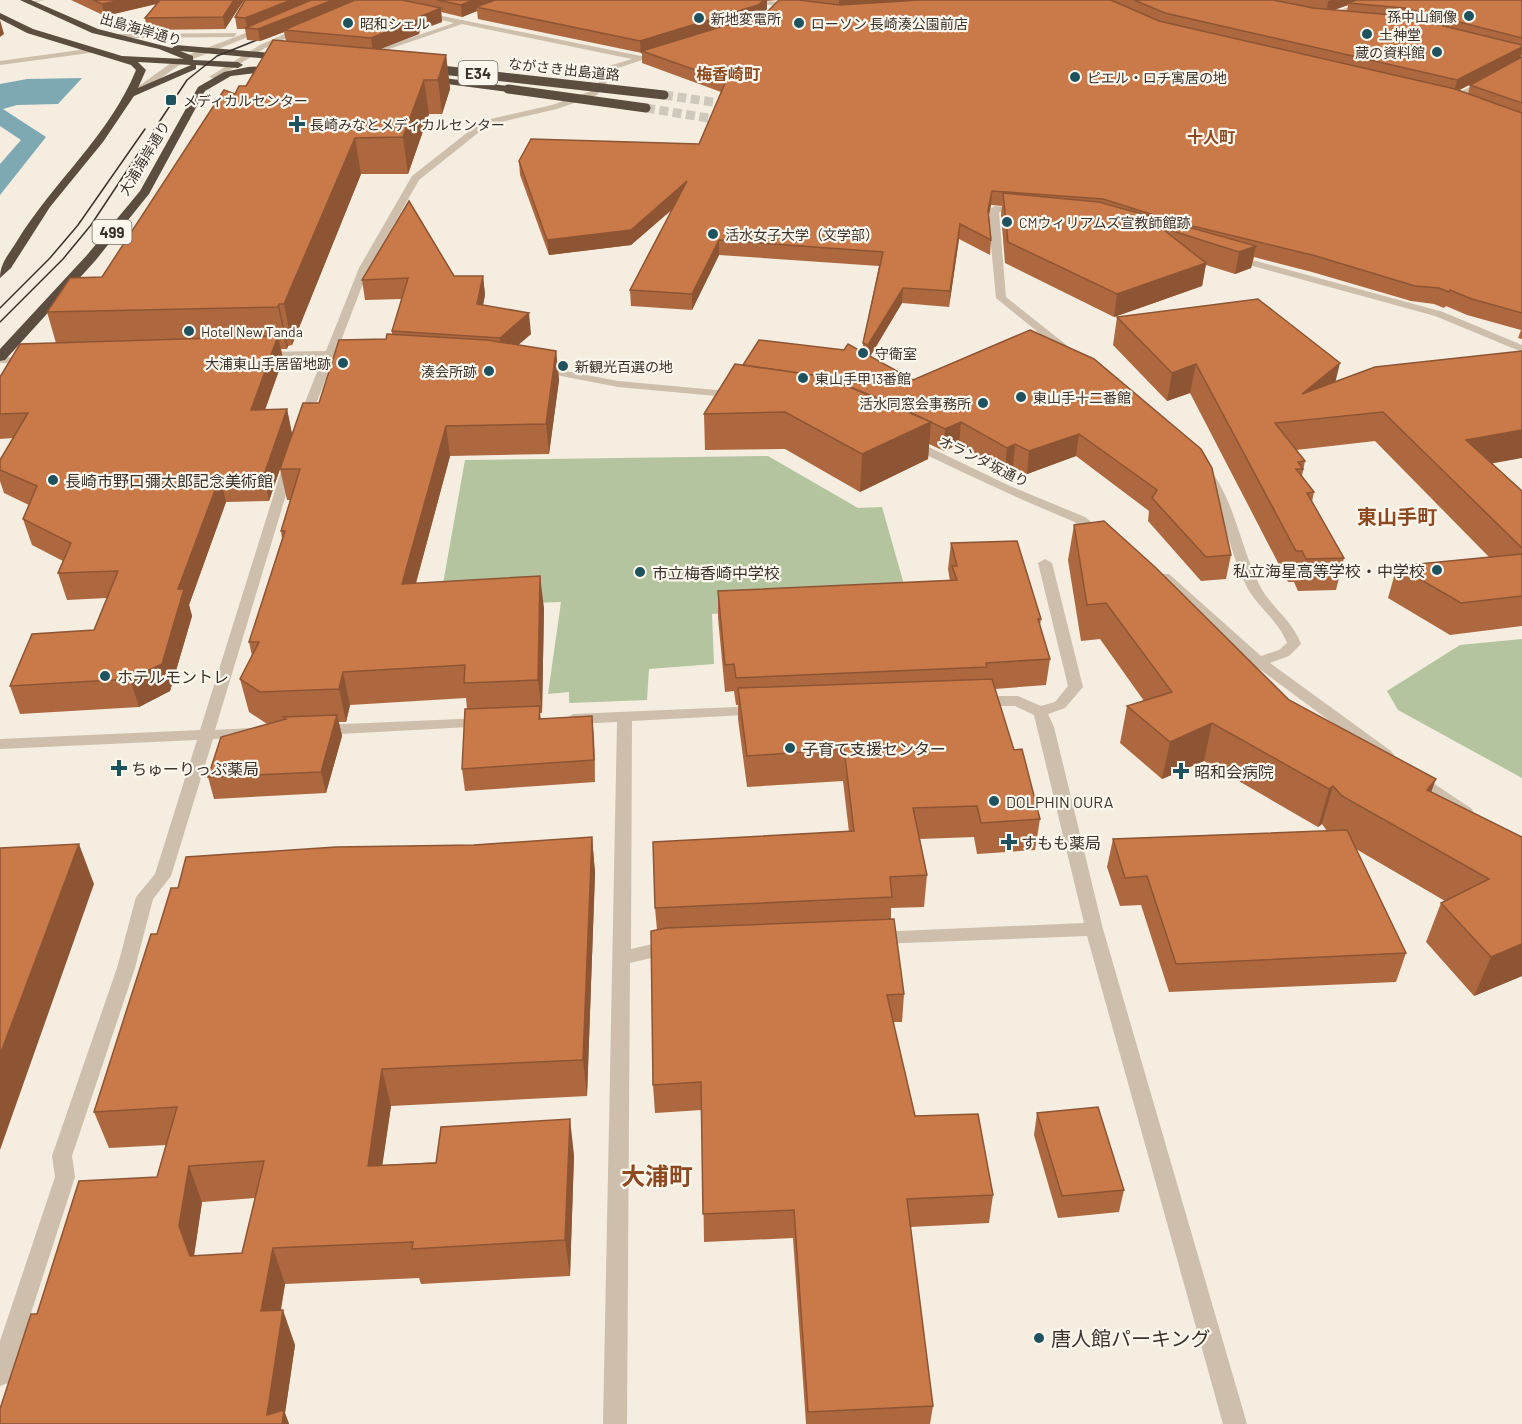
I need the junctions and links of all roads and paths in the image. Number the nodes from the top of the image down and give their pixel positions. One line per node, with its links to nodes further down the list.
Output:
1 (42, 0): 3 (street)
2 (1375, 0): 11 (street)
3 (26, 1): 16 (highway, 出島海岸通り)
4 (740, 2): 5 (street)
5 (782, 2): 6 (street); 8 (street)
6 (803, 6)
7 (416, 12): 13 (street)
8 (772, 12)
9 (479, 15): 13 (street)
10 (0, 16): 20 (highway)
11 (1347, 19)
12 (321, 21): 17 (street)
13 (460, 22): 26 (street); 28 (street)
14 (273, 25): 18 (street)
15 (232, 26): 18 (street)
16 (117, 36): 18 (street); 19 (highway, 出島海岸通り)
17 (280, 37): 23 (street); 29 (street)
18 (225, 39): 22 (street); 23 (highway)
19 (162, 47): 22 (highway); 25 (highway, 出島海岸通り)
20 (94, 50): 24 (highway); 32 (street)
21 (669, 50): 26 (street)
22 (205, 51): 23 (highway); 25 (street)
23 (244, 55): 29 (highway); 33 (highway); 34 (street)
24 (118, 57): 30 (highway); 38 (highway)
25 (189, 57): 30 (street); 33 (highway, 出島海岸通り)
26 (639, 58): 48 (street)
27 (362, 59): 28 (highway)
28 (373, 60)
29 (288, 61): 34 (highway); 36 (highway)
30 (178, 62): 33 (highway); 38 (street)
31 (1522, 62): 41 (street)
32 (0, 63)
33 (202, 64): 34 (highway); 36 (highway, 出島海岸通り); 38 (highway)
34 (230, 65): 36 (street)
35 (408, 66): 39 (highway, ながさき出島道路 / E34, bridge)
36 (213, 77): 51 (highway, 大浦海岸通り / 499)
37 (414, 78): 43 (highway, ながさき出島道路 / E34, bridge)
38 (132, 94): 46 (highway)
39 (664, 95)
40 (1442, 95): 41 (street)
41 (1452, 97): 42 (street)
42 (1472, 105)
43 (646, 108)
44 (1029, 211): 54 (street)
45 (1226, 256): 47 (street)
46 (0, 274)
47 (1522, 349)
48 (329, 353): 49 (street); 50 (street); 70 (street)
49 (353, 355)
50 (246, 356)
51 (0, 358): 52 (street)
52 (46, 361)
53 (524, 366): 55 (street)
54 (1088, 369)
55 (754, 396)
56 (893, 434): 58 (street, オランダ坂通り)
57 (1200, 467): 61 (street)
58 (1117, 544)
59 (1045, 563): 64 (street)
60 (1154, 568): 61 (street)
61 (1259, 662): 72 (street)
62 (964, 702): 64 (street)
63 (777, 710): 65 (street)
64 (1040, 712): 73 (street)
65 (625, 717): 66 (street); 76 (street)
66 (554, 720)
67 (495, 723): 68 (street)
68 (305, 731)
69 (269, 732): 70 (street)
70 (206, 735): 71 (street); 77 (street)
71 (0, 744)
72 (1480, 821)
73 (1094, 929): 74 (street); 79 (street)
74 (857, 939)
75 (691, 946): 76 (street)
76 (621, 958): 78 (street)
77 (0, 1375)
78 (615, 1424)
79 (1235, 1424)

